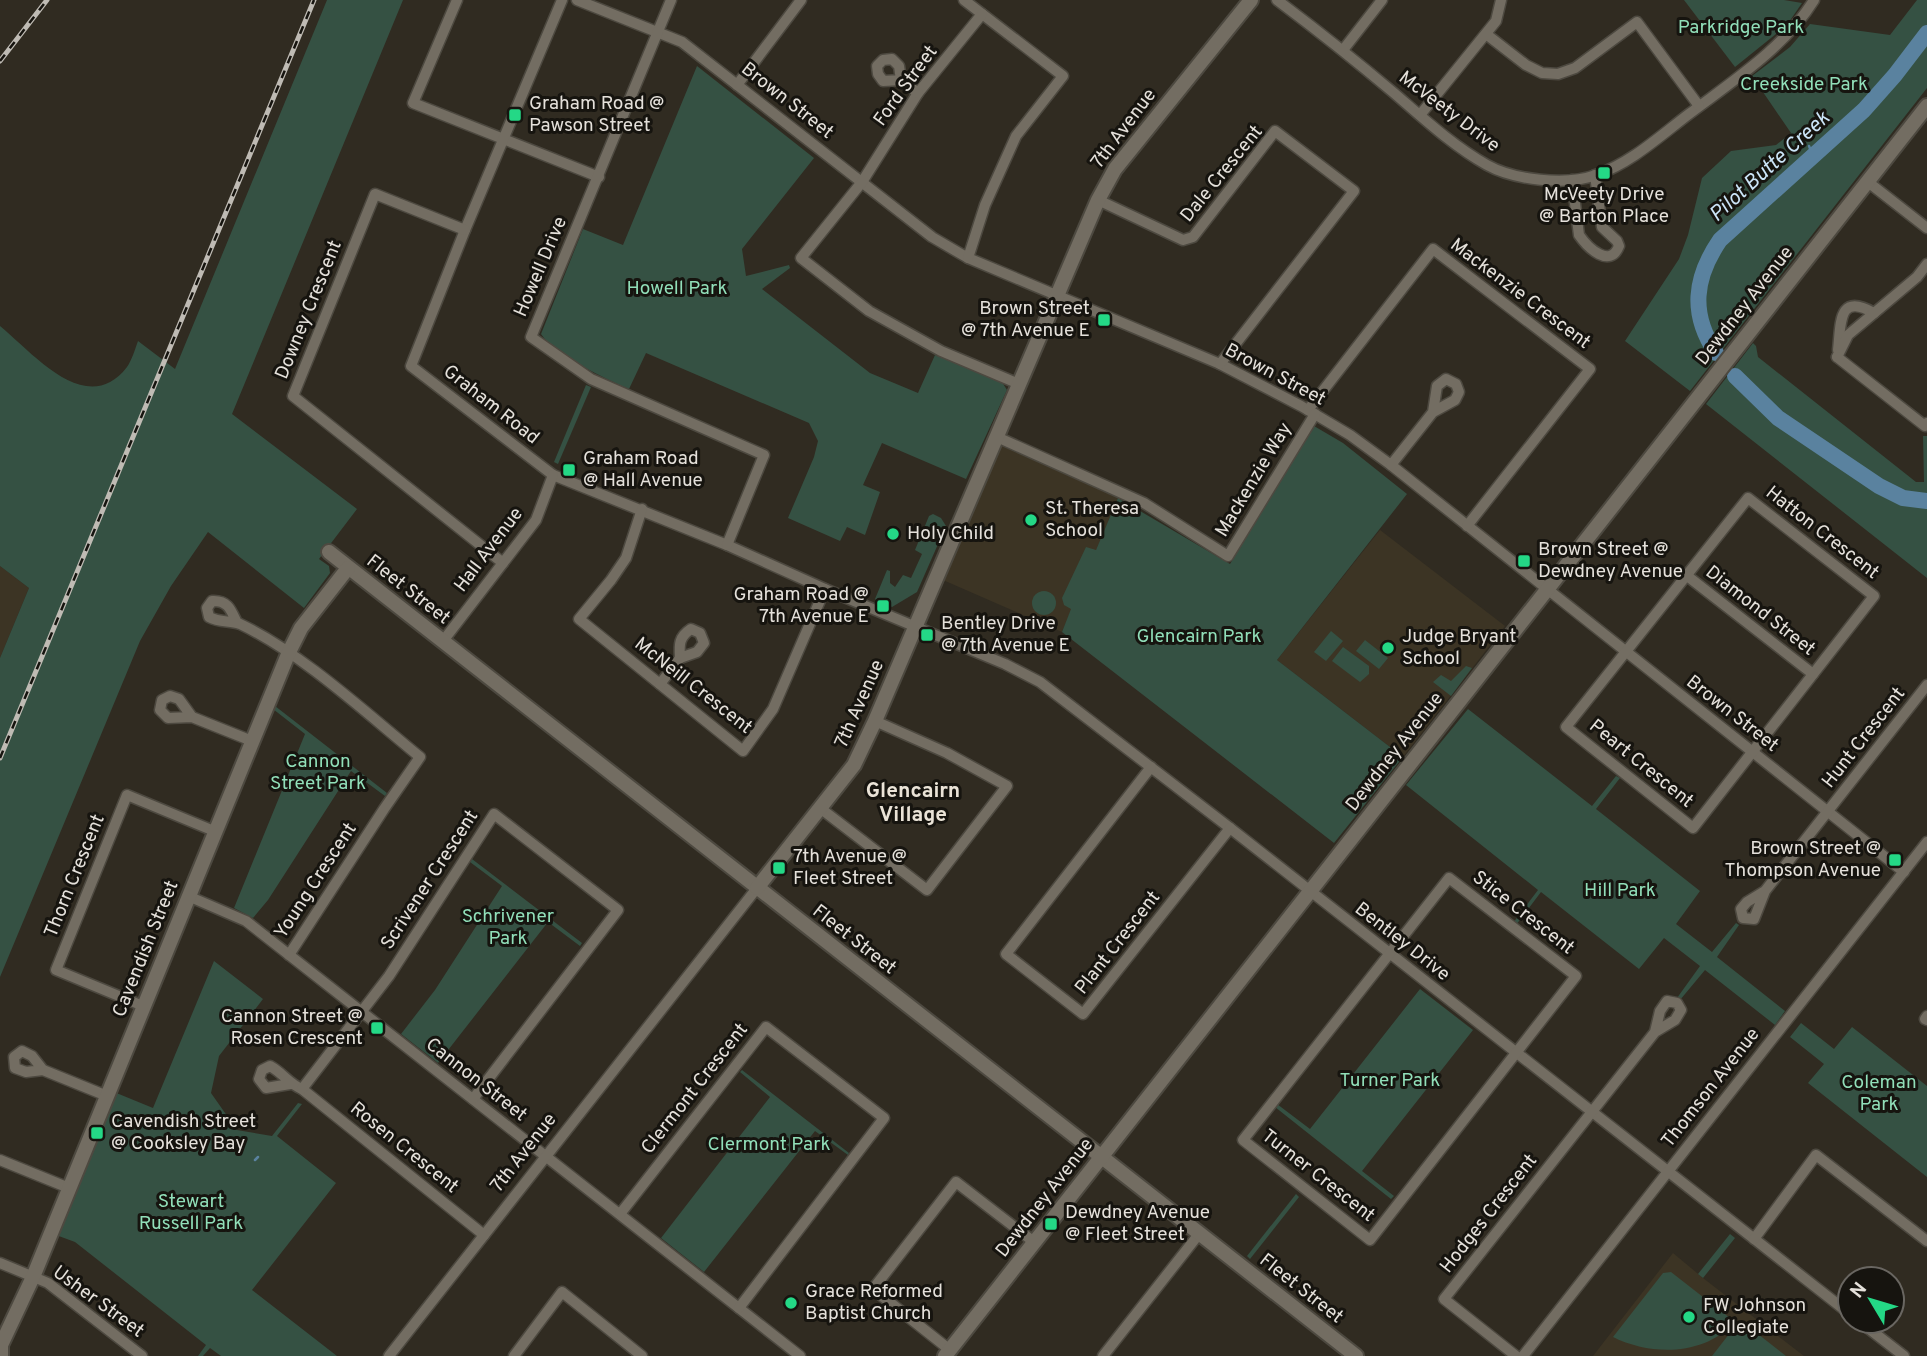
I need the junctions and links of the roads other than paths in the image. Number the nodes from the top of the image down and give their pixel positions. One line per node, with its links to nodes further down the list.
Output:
1 (457, 0): 22 (street)
2 (562, 0): 22 (street, Graham Road)
3 (577, 0): 13 (street, Brown Street)
4 (671, 0): 13 (street, Howell Drive)
5 (802, 0): 17 (street)
6 (964, 0): 12 (street)
7 (1251, 0): 28 (street, 7th Avenue)
8 (1277, 0): 15 (street, McVeety Drive)
9 (1382, 0): 15 (street)
10 (1500, 0): 14 (street)
11 (1814, 0): 19 (street, McVeety Drive)
12 (982, 14): 18 (street, Ford Street); 31 (street)
13 (657, 33): 17 (street, Brown Street); 24 (street, Howell Drive)
14 (1486, 34): 19 (street); 21 (street)
15 (1343, 50): 21 (street, McVeety Drive)
16 (901, 80): 18 (street)
17 (737, 85): 27 (street, Brown Street)
18 (918, 93): 27 (street, Ford Street)
19 (1699, 106): 23 (street, McVeety Drive)
20 (1927, 106): 26 (street, Dewdney Avenue)
21 (1420, 115): 25 (street, McVeety Drive)
22 (504, 139): 24 (street); 30 (street, Graham Road)
23 (1595, 175): 25 (street, McVeety Drive); 25 (street)
24 (599, 177): 46 (street, Howell Drive)
25 (1572, 180)
26 (1868, 181): 29 (street); 52 (street, Dewdney Avenue)
27 (862, 182): 31 (street, Brown Street); 37 (street, Ford Street)
28 (1098, 200): 33 (street, 7th Avenue); 36 (street, Dale Crescent)
29 (1927, 228)
30 (465, 230): 43 (street, Graham Road); 48 (street, Downey Crescent)
31 (968, 258): 33 (street, Brown Street)
32 (1927, 264): 34 (street)
33 (1057, 296): 36 (street, Brown Street); 37 (street, 7th Avenue)
34 (1874, 313): 35 (street); 35 (street)
35 (1837, 357): 40 (street)
36 (1220, 364): 38 (street, Brown Street)
37 (1019, 384): 41 (street, 7th Avenue)
38 (1312, 412): 41 (street, Mackenzie Way); 42 (street, Brown Street); 45 (street, Mackenzie Crescent)
39 (1433, 412): 42 (street)
40 (1927, 423)
41 (997, 437): 54 (street, 7th Avenue)
42 (1391, 465): 45 (street, Brown Street)
43 (553, 475): 44 (street, Graham Road); 48 (street, Hall Avenue)
44 (642, 509): 46 (street, Graham Road); 60 (street, McNeill Crescent)
45 (1467, 526): 52 (street, Brown Street)
46 (727, 545): 51 (street, Graham Road)
47 (328, 552): 49 (street, Fleet Street)
48 (503, 563): 55 (street, Hall Avenue)
49 (348, 568): 55 (street, Fleet Street); 56 (street, Cavendish Street)
50 (1686, 575): 57 (street, Hatton Crescent); 59 (street, Diamond Street); 59 (street, Hatton Crescent)
51 (825, 589): 54 (street, Graham Road); 60 (street, McNeill Crescent)
52 (1547, 590): 57 (street, Brown Street); 74 (street, Dewdney Avenue)
53 (237, 622): 56 (street)
54 (915, 626): 63 (street, 7th Avenue); 66 (street, Bentley Drive)
55 (443, 641): 73 (street, Fleet Street)
56 (289, 652): 64 (street, Cavendish Street); 78 (street, Young Crescent)
57 (1626, 652): 65 (street, Brown Street); 65 (street, Peart Crescent)
58 (680, 658): 60 (street)
59 (1813, 674): 65 (street, Hatton Crescent)
60 (660, 684)
61 (1927, 685): 68 (street, Hunt Crescent)
62 (192, 717): 64 (street)
63 (875, 721): 67 (street, 7th Avenue); 67 (street)
64 (252, 741): 70 (street, Cavendish Street)
65 (1753, 752): 68 (street, Brown Street)
66 (1152, 767): 69 (street, Bentley Drive); 69 (street, Plant Crescent)
67 (820, 808): 73 (street, 7th Avenue)
68 (1828, 812): 72 (street, Brown Street); 75 (street, Hunt Crescent)
69 (1230, 828): 74 (street, Bentley Drive)
70 (214, 831): 76 (street, Cavendish Street); 79 (street, Thorn Crescent)
71 (1927, 842): 72 (street, Thomson Avenue)
72 (1904, 872): 92 (street, Thomson Avenue)
73 (757, 888): 89 (street, 7th Avenue); 90 (street, Fleet Street)
74 (1310, 891): 77 (street, Bentley Drive); 90 (street, Dewdney Avenue)
75 (1765, 891)
76 (188, 896): 78 (street, Cannon Street); 79 (street, Cavendish Street)
77 (1389, 954): 82 (street, Bentley Drive); 82 (street, Stice Crescent); 82 (street, Turner Crescent)
78 (289, 955): 80 (street, Cannon Street)
79 (143, 1006): 86 (street, Cavendish Street)
80 (361, 1012): 85 (street); 87 (street, Cannon Street); 87 (street, Scrivener Crescent)
81 (1655, 1032): 88 (street)
82 (1517, 1053): 88 (street, Bentley Drive)
83 (43, 1070): 86 (street)
84 (290, 1084): 85 (street, Rosen Crescent)
85 (302, 1089): 96 (street, Rosen Crescent)
86 (107, 1096): 93 (street, Cavendish Street)
87 (473, 1099): 89 (street, Cannon Street)
88 (1591, 1113): 92 (street, Bentley Drive); 114 (street, Hodges Crescent)
89 (545, 1157): 94 (street, Cannon Street); 96 (street, 7th Avenue)
90 (1102, 1157): 95 (street, Fleet Street); 99 (street, Dewdney Avenue)
91 (1, 1158): 93 (street)
92 (1667, 1173): 97 (street, Bentley Drive); 115 (street, Thomson Avenue)
93 (69, 1188): 101 (street, Cavendish Street)
94 (620, 1214): 103 (street, Cannon Street); 103 (street, Clermont Crescent)
95 (1199, 1234): 112 (street); 113 (street, Fleet Street)
96 (484, 1235): 108 (street, 7th Avenue)
97 (1754, 1239): 98 (street); 102 (street, Bentley Drive)
98 (1927, 1241)
99 (1034, 1242): 105 (street, Dewdney Avenue); 105 (street)
100 (0, 1263): 101 (street, Usher Street)
101 (33, 1277): 106 (street, Cavendish Street); 107 (street, Usher Street)
102 (1836, 1303)
103 (739, 1308): 111 (street, Cannon Street)
104 (1877, 1335): 116 (street)
105 (948, 1353)
106 (1, 1356)
107 (142, 1356)
108 (389, 1356)
109 (513, 1356): 110 (street)
110 (642, 1356)
111 (800, 1356)
112 (1103, 1356)
113 (1356, 1356)
114 (1516, 1356)
115 (1522, 1356)
116 (1903, 1356)

